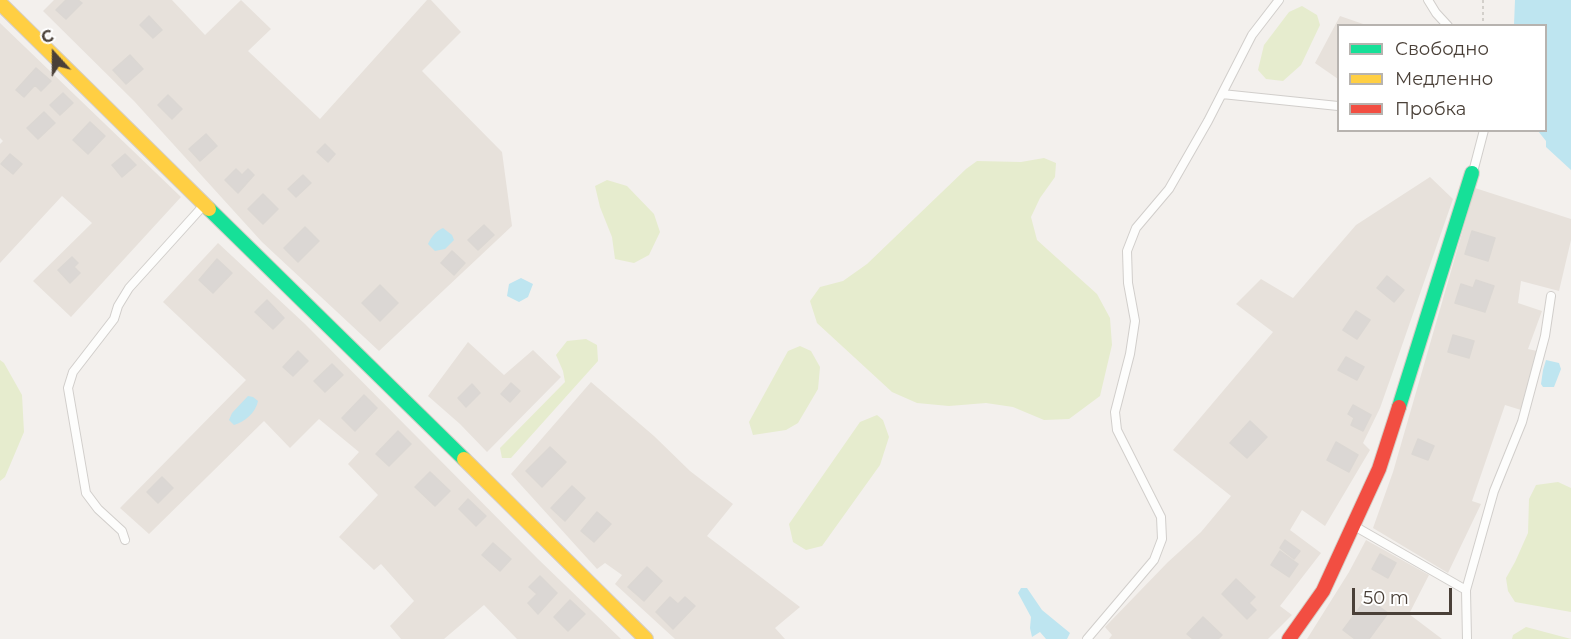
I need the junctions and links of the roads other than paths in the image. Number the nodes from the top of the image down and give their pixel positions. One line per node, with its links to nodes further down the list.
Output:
1 (1279, 0): 5 (lane)
2 (1428, 0): 4 (lane)
3 (0, 3): 9 (street)
4 (1446, 24)
5 (1222, 94): 6 (lane); 15 (lane)
6 (1337, 106)
7 (1483, 132): 8 (lane)
8 (1472, 173): 11 (street)
9 (205, 204): 12 (lane); 14 (street)
10 (1551, 296): 13 (lane)
11 (1353, 525): 13 (lane); 16 (street)
12 (124, 540)
13 (1466, 590): 17 (lane)
14 (646, 639)
15 (1087, 639)
16 (1289, 639)
17 (1467, 639)

